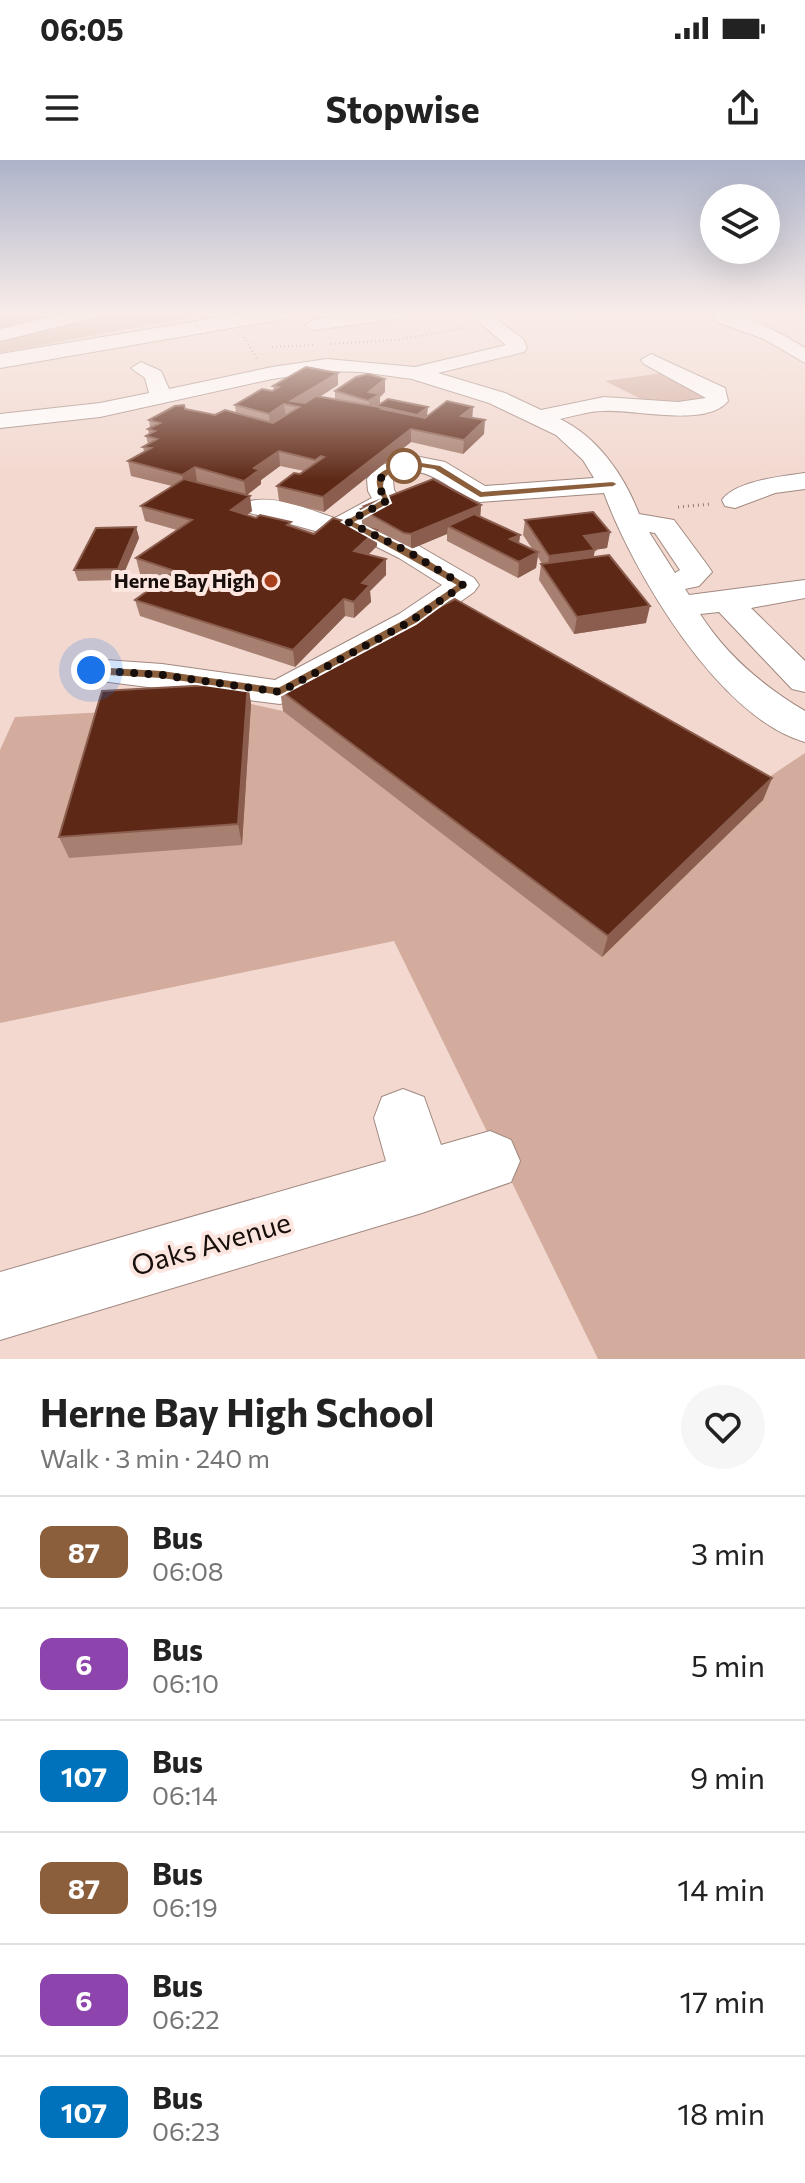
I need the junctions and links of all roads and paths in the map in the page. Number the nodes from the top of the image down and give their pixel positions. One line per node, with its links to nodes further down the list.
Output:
1 (143, 369): 10 (street)
2 (267, 369): 7 (path)
3 (284, 369): 7 (street)
4 (390, 369): 8 (street)
5 (432, 369): 8 (street)
6 (654, 369): 12 (street)
7 (272, 373): 10 (street)
8 (415, 373): 9 (street)
9 (481, 393): 11 (street); 12 (street)
10 (175, 399): 13 (street)
11 (458, 407)
12 (542, 417): 18 (street)
13 (0, 421)
14 (457, 478): 16 (street); 16 (street); 18 (street)
15 (805, 481): 17 (street)
16 (410, 496): 20 (street)
17 (735, 500): 18 (path)
18 (621, 501): 22 (street)
19 (260, 507): 20 (street)
20 (348, 522): 24 (street)
21 (805, 589): 23 (street)
22 (673, 595): 23 (street); 26 (street)
23 (727, 602): 25 (street)
24 (91, 670)
25 (805, 681)
26 (805, 729)
27 (403, 1118): 29 (street)
28 (490, 1161): 29 (street, Oaks Avenue)
29 (422, 1182): 30 (street, Oaks Avenue)
30 (0, 1306)

